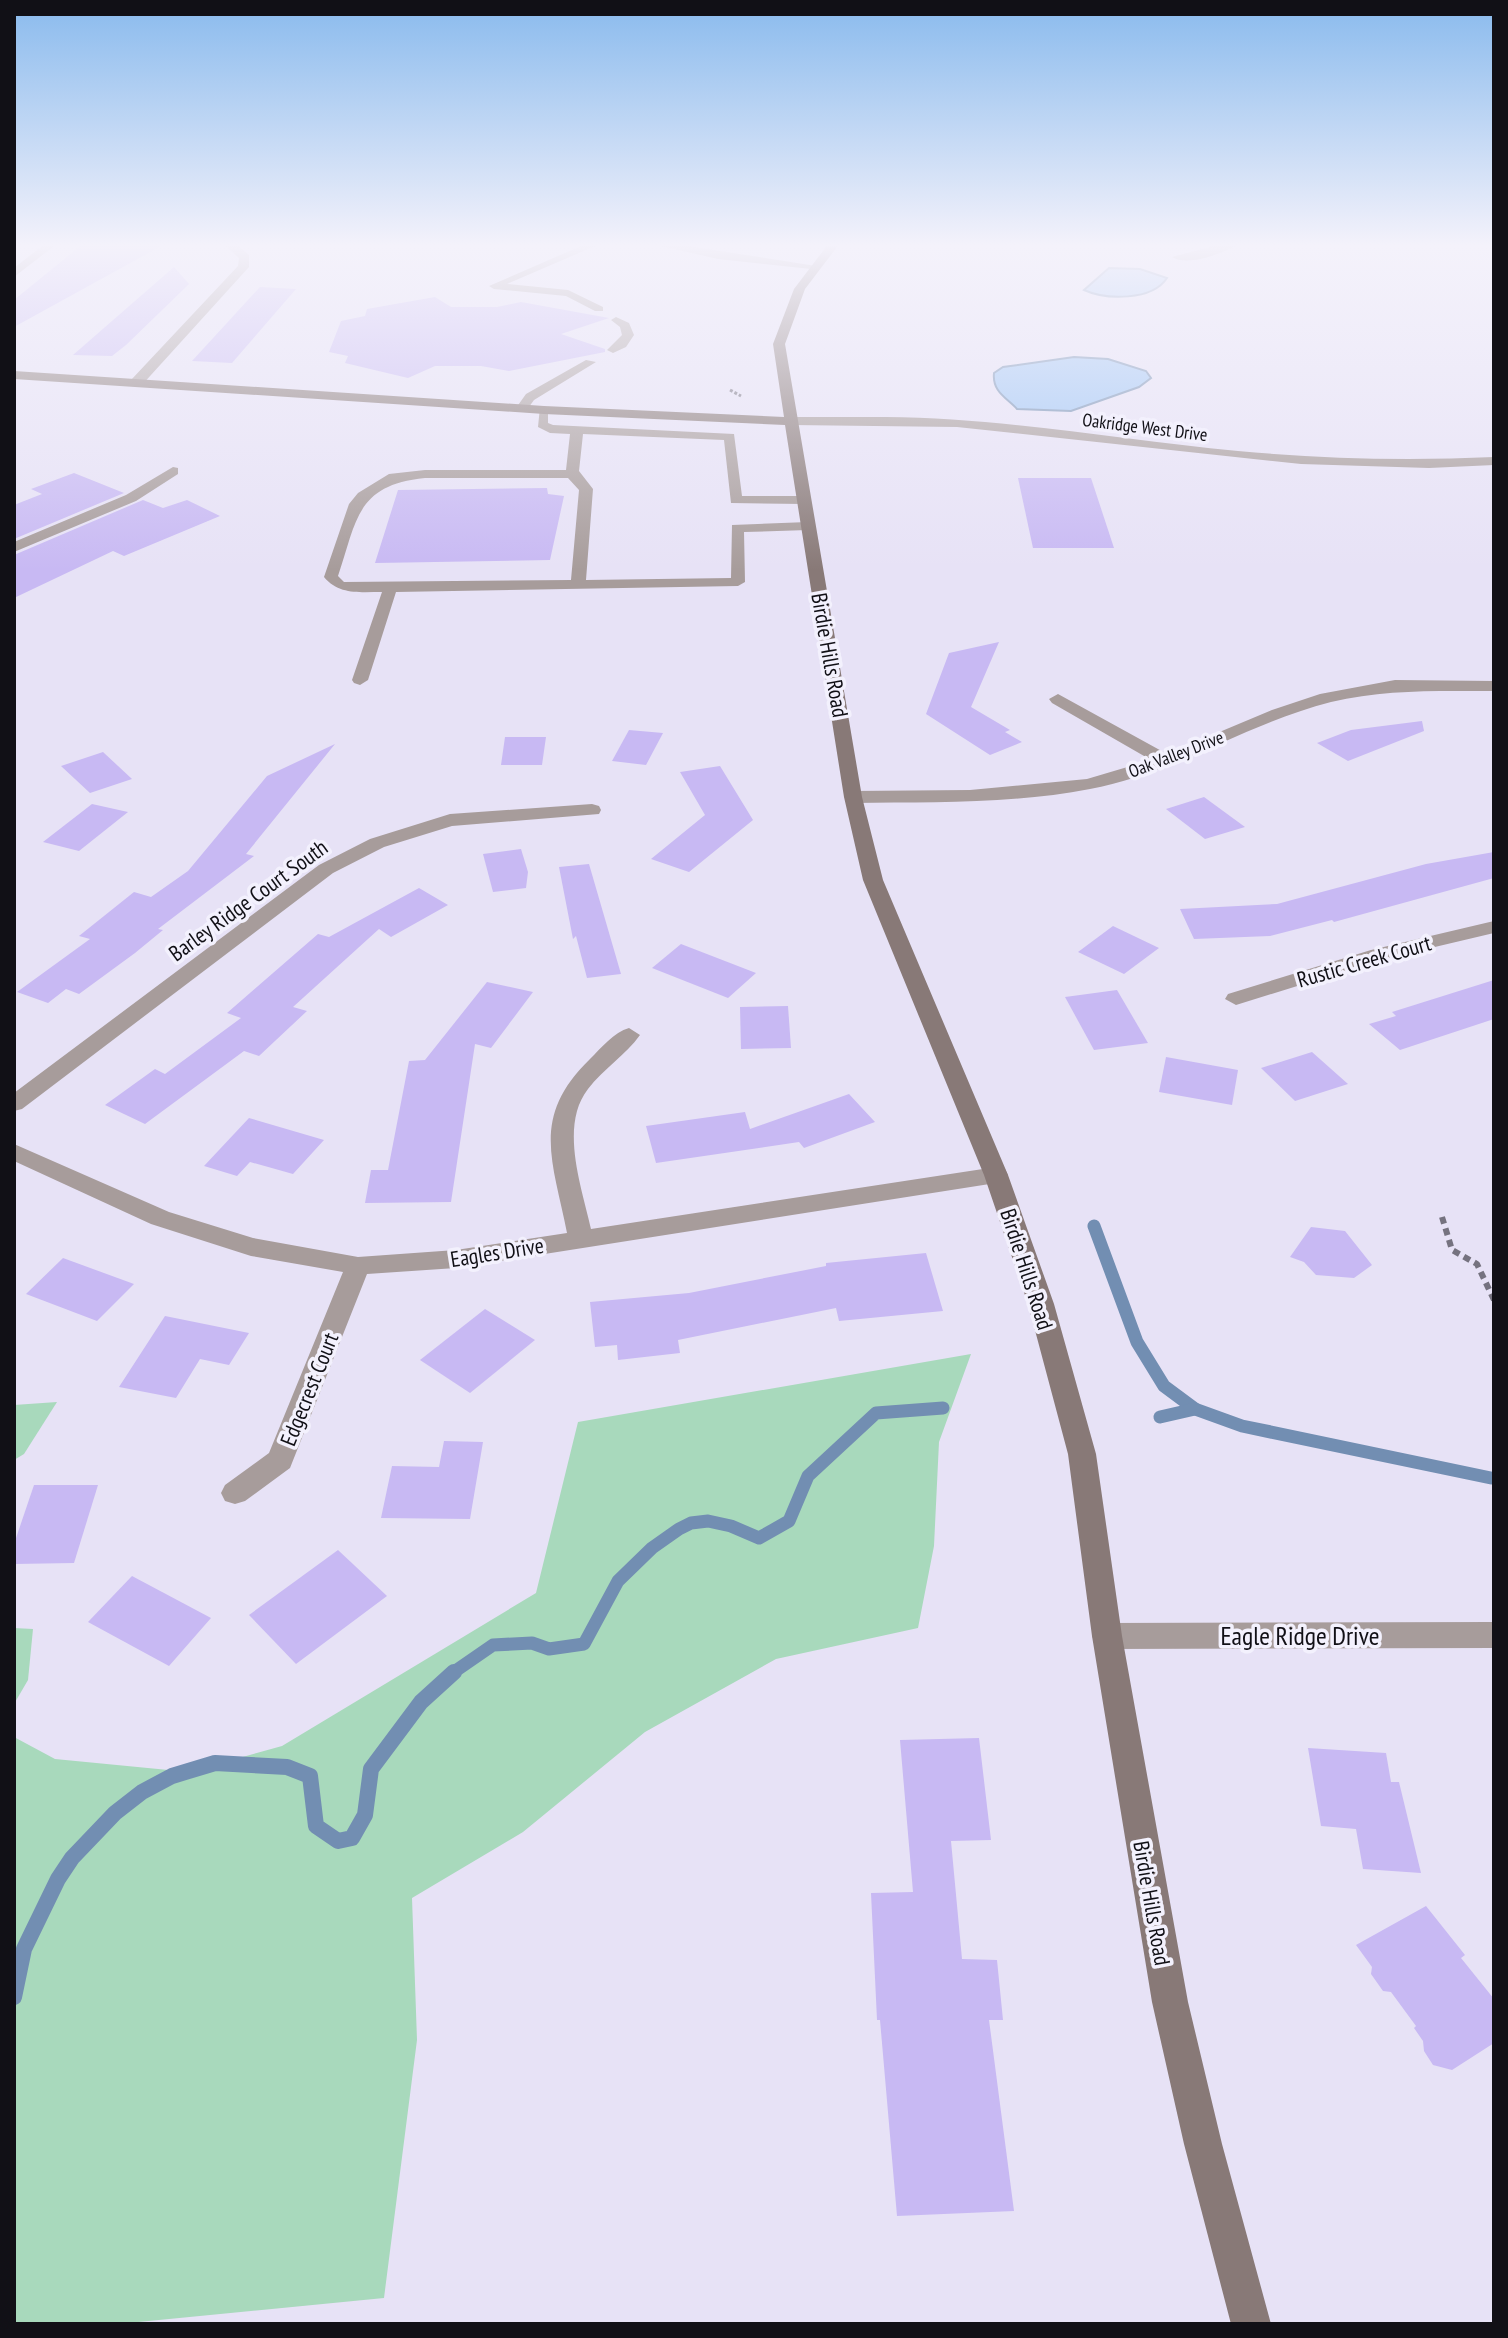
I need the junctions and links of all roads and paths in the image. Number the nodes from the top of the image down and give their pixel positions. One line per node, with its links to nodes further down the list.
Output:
1 (164, 352): 5 (street)
2 (780, 352): 8 (main road, Birdie Hills Road)
3 (590, 362): 6 (lane)
4 (14, 375): 5 (main road)
5 (136, 383): 6 (main road)
6 (522, 408): 7 (main road)
7 (544, 410): 8 (main road); 9 (lane)
8 (792, 421): 10 (street, Oakridge West Drive); 13 (main road, Birdie Hills Road)
9 (577, 431): 12 (lane); 13 (lane)
10 (1494, 461)
11 (173, 471): 14 (street)
12 (571, 474): 15 (lane); 16 (lane)
13 (806, 513): 15 (lane); 21 (main road, Birdie Hills Road)
14 (14, 547)
15 (578, 584): 16 (lane)
16 (390, 588): 17 (lane)
17 (360, 680)
18 (1494, 686): 20 (street, Oak Valley Drive)
19 (1058, 699): 20 (street)
20 (1166, 761): 21 (street, Oak Valley Drive)
21 (853, 797): 28 (main road, Birdie Hills Road)
22 (592, 810): 26 (street, Barley Ridge Court South)
23 (1494, 927): 24 (street, Rustic Creek Court)
24 (1236, 999)
25 (629, 1035): 30 (street)
26 (14, 1104)
27 (14, 1152): 31 (street, Eagles Drive)
28 (996, 1175): 30 (street, Eagles Drive); 35 (main road, Birdie Hills Road)
29 (1442, 1217): 32 (path)
30 (580, 1238): 31 (street, Eagles Drive)
31 (358, 1266): 33 (street, Edgecrest Court)
32 (1494, 1300)
33 (235, 1493)
34 (1494, 1635): 35 (street, Eagle Ridge Drive)
35 (1107, 1636): 36 (main road, Birdie Hills Road)
36 (1251, 2324)

